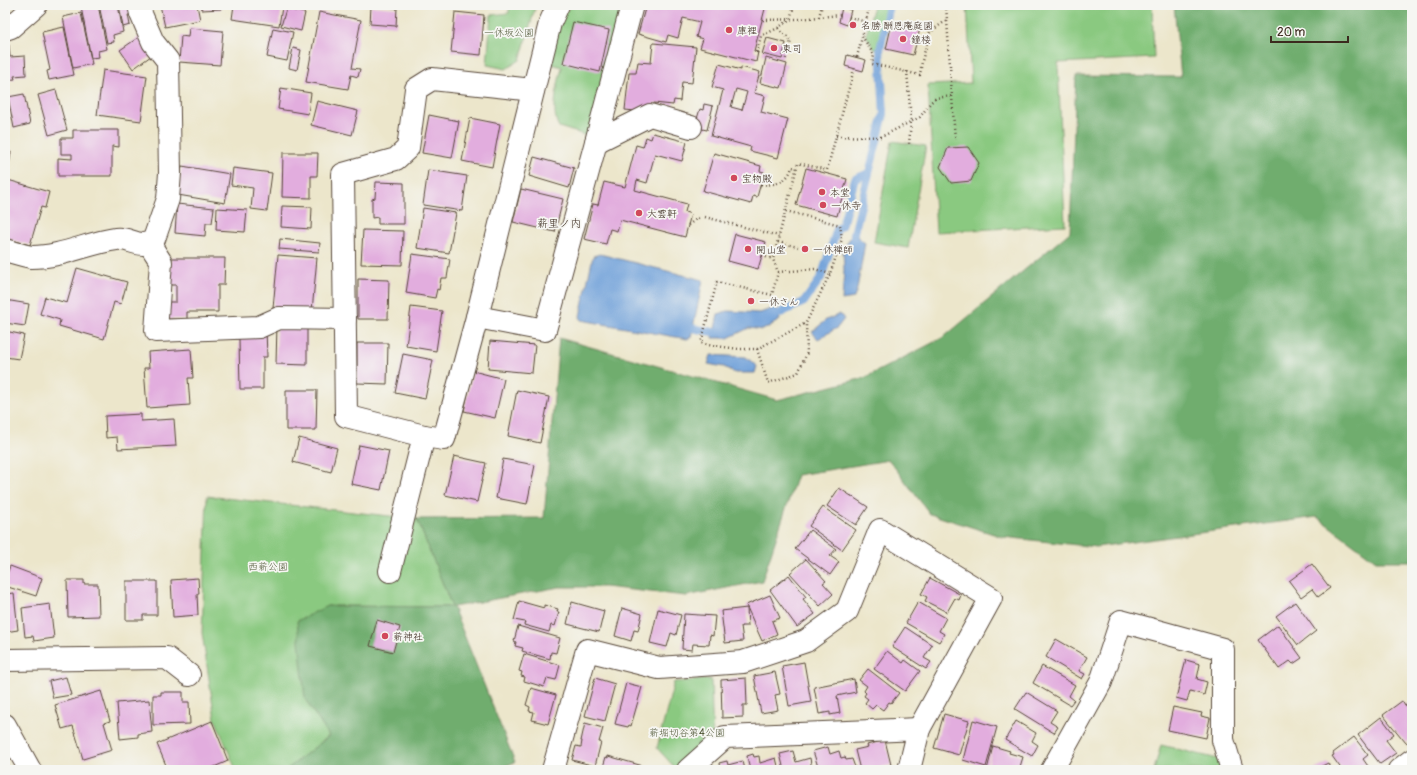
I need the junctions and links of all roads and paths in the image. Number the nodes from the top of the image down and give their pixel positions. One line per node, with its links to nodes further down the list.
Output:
1 (36, 5): 17 (street)
2 (139, 5): 40 (street)
3 (558, 5): 24 (street)
4 (632, 5): 30 (street)
5 (794, 5): 12 (path)
6 (822, 5): 10 (path)
7 (870, 5): 15 (path)
8 (946, 5): 14 (path)
9 (840, 15): 10 (path)
10 (819, 17): 12 (path)
11 (849, 17): 15 (path)
12 (790, 19): 13 (path); 16 (path)
13 (763, 20)
14 (947, 20): 23 (path); 25 (path)
15 (866, 22): 18 (path)
16 (778, 28): 19 (path); 21 (path)
17 (5, 29)
18 (862, 36): 20 (path); 23 (path)
19 (757, 53)
20 (856, 57)
21 (785, 61)
22 (854, 69): 28 (path)
23 (907, 71): 26 (path)
24 (533, 90): 47 (street); 48 (street)
25 (952, 96): 26 (path); 29 (path)
26 (911, 121): 28 (path); 31 (path)
27 (691, 127): 30 (street)
28 (836, 136): 32 (path)
29 (955, 140)
30 (596, 142): 47 (street)
31 (909, 144)
32 (797, 168): 33 (path); 34 (path)
33 (761, 184)
34 (786, 211): 38 (path); 46 (path)
35 (701, 216): 37 (path)
36 (705, 217): 38 (path)
37 (688, 225)
38 (779, 236): 39 (path)
39 (778, 242): 41 (path); 44 (path)
40 (149, 243): 42 (street); 48 (street)
41 (798, 248)
42 (5, 250)
43 (762, 256): 44 (path)
44 (773, 259): 45 (path)
45 (778, 272): 46 (path); 50 (path)
46 (830, 274): 49 (path)
47 (477, 316): 51 (street)
48 (345, 319): 51 (street)
49 (806, 323): 50 (path); 50 (path)
50 (757, 349)
51 (424, 436): 52 (street)
52 (390, 571)
53 (5, 660): 54 (street)
54 (189, 675)
55 (5, 725): 58 (street)
56 (919, 729): 59 (street); 60 (street); 61 (street)
57 (1412, 760): 64 (street)
58 (30, 770)
59 (553, 770)
60 (688, 770)
61 (909, 770)
62 (1052, 770): 63 (street)
63 (1232, 770)
64 (1399, 770)

